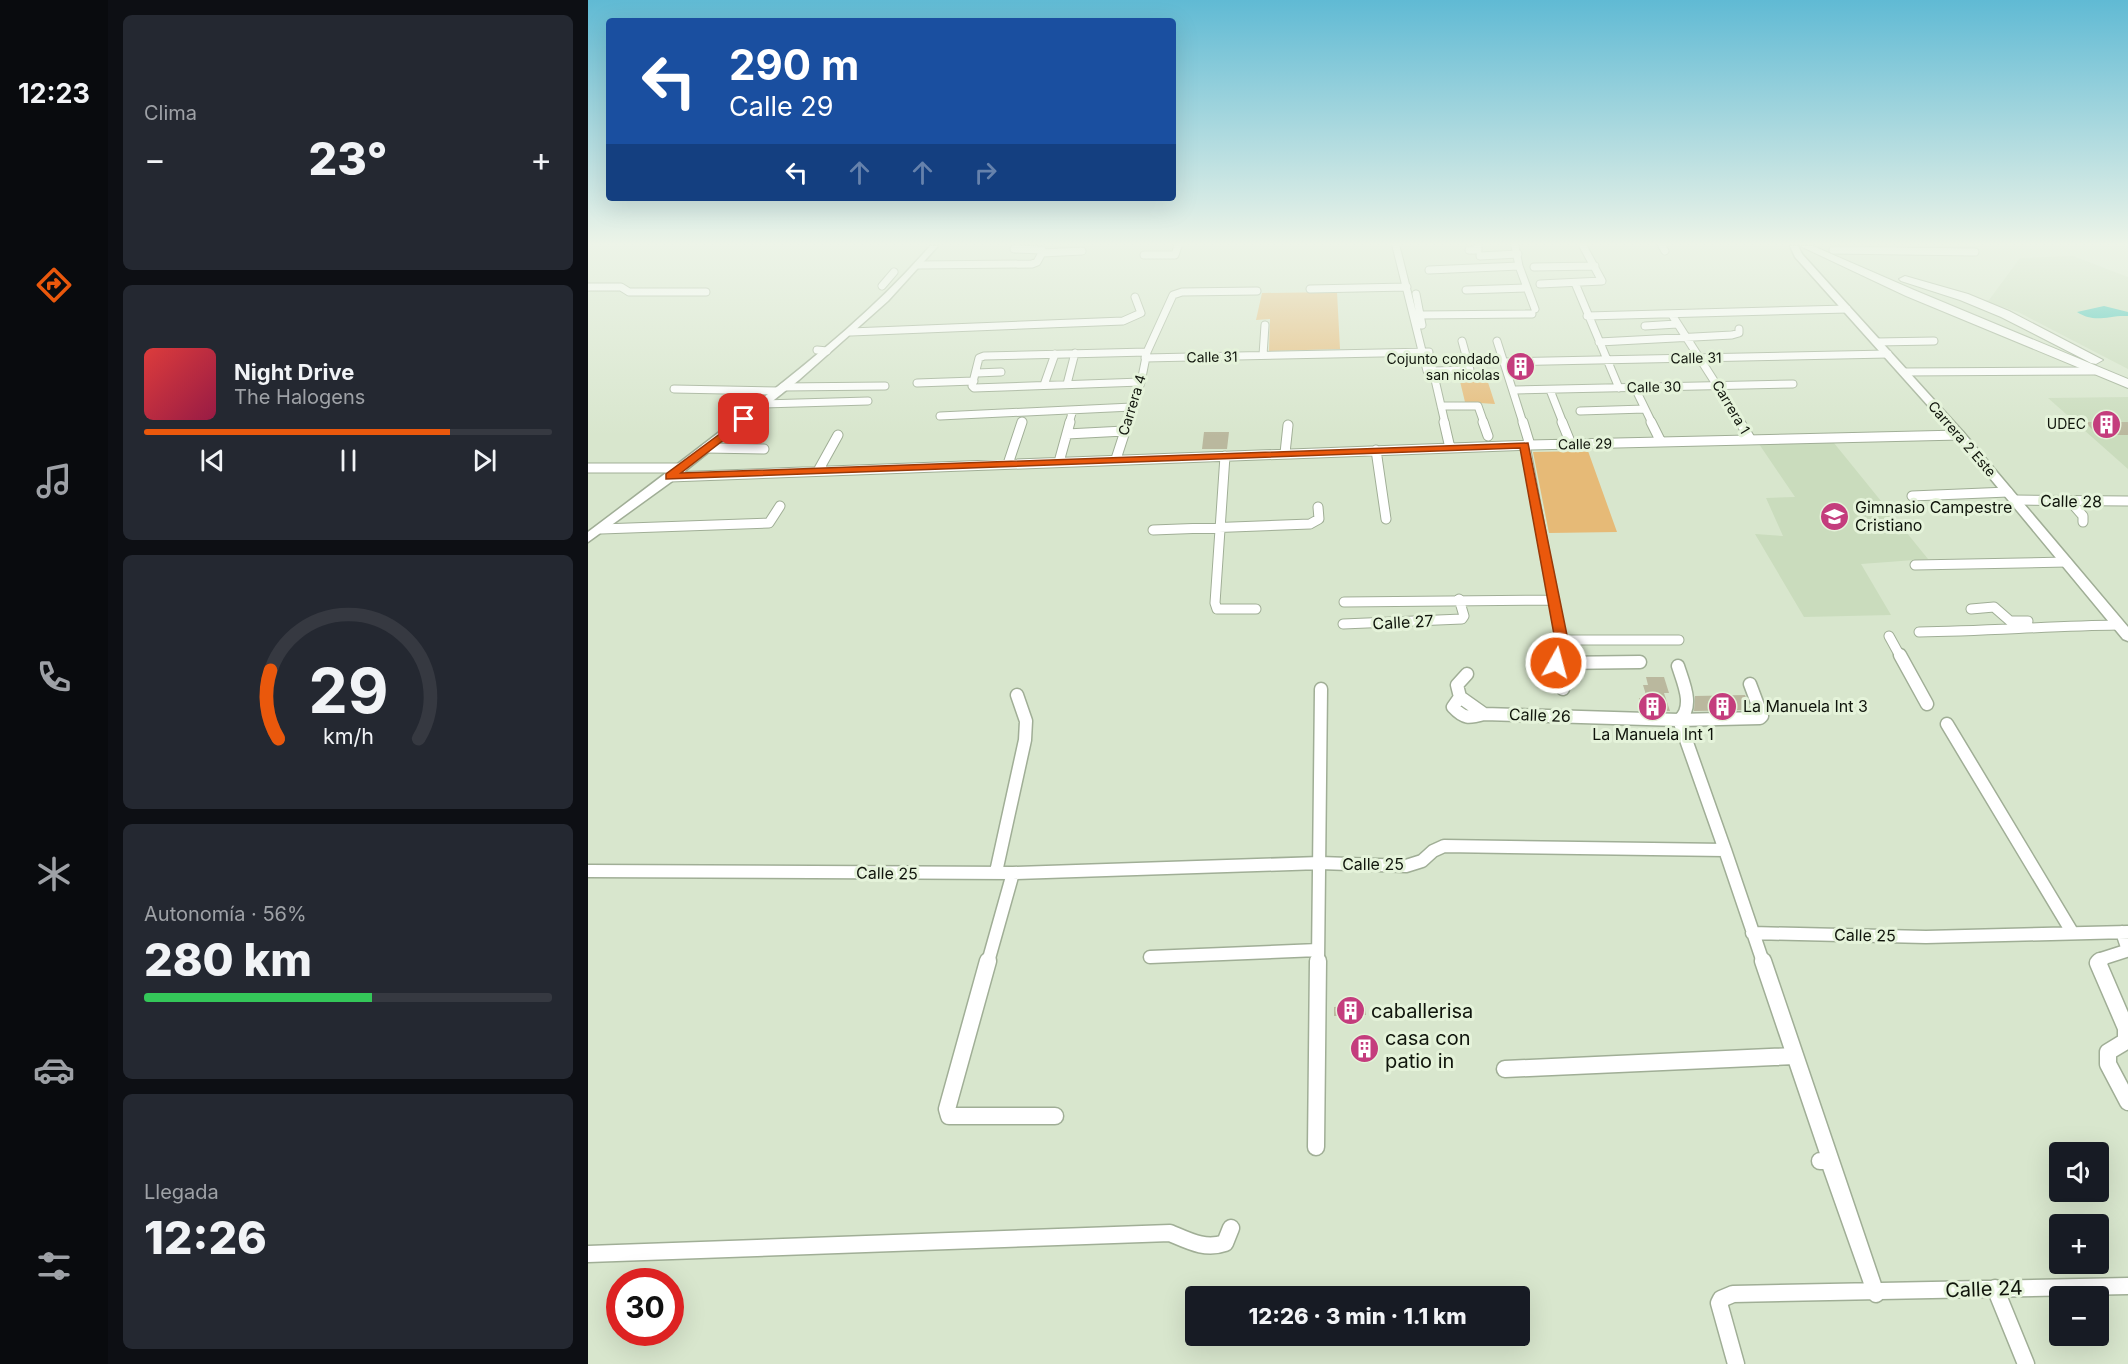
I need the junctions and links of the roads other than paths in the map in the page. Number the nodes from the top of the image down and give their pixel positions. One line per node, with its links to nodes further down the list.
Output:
1 (1847, 309): 29 (street, Carrera 2 Este)
2 (873, 310): 22 (street)
3 (1140, 310): 22 (street)
4 (1168, 310): 34 (street, Carrera 4)
5 (1414, 310): 20 (street)
6 (1419, 310): 14 (street)
7 (1533, 310): 14 (street)
8 (1585, 310): 16 (street)
9 (1828, 310): 15 (street)
10 (1949, 310): 40 (highway)
11 (1957, 310): 12 (highway)
12 (1976, 310)
13 (1993, 310): 24 (highway)
14 (1420, 315): 20 (street)
15 (1672, 315): 16 (street); 17 (street, Carrera 1)
16 (1587, 316): 28 (street)
17 (1677, 324): 19 (street); 23 (street, Carrera 1)
18 (1265, 325): 35 (street)
19 (1645, 326)
20 (1419, 328): 30 (street)
21 (1739, 329): 23 (street)
22 (851, 332): 55 (street)
23 (1685, 339): 28 (street); 36 (street, Carrera 1)
24 (2057, 339): 44 (highway); 44 (highway)
25 (1462, 341): 39 (street)
26 (1497, 341): 38 (street)
27 (1934, 341): 29 (street)
28 (1599, 342): 37 (street)
29 (1877, 342): 33 (street, Carrera 2 Este)
30 (1426, 352): 35 (street, Calle 31); 39 (street)
31 (1075, 353): 32 (street, Calle 31); 34 (street, Calle 31); 47 (street)
32 (1055, 354): 43 (street, Calle 31); 49 (street)
33 (1888, 354): 36 (street, Calle 31); 42 (street, Carrera 2 Este)
34 (1146, 355): 35 (street, Calle 31); 45 (street, Carrera 4)
35 (1263, 355)
36 (1699, 357): 37 (street, Calle 31); 51 (street, Carrera 1)
37 (1607, 360): 38 (street, Calle 31); 52 (street)
38 (1505, 362): 56 (street)
39 (1430, 371): 60 (street); 78 (street)
40 (2094, 371): 42 (street); 44 (highway)
41 (1001, 372): 43 (street)
42 (1904, 372): 71 (street, Carrera 2 Este)
43 (974, 380): 46 (street); 49 (street)
44 (2127, 381)
45 (1141, 382): 47 (street); 61 (street, Carrera 4)
46 (917, 384)
47 (1067, 384): 49 (street)
48 (1792, 384): 51 (street, Calle 30)
49 (1044, 385)
50 (885, 386): 55 (street)
51 (1718, 386): 53 (street, Calle 30); 73 (street, Carrera 1)
52 (1619, 388): 53 (street, Calle 30); 57 (street, Calle 30)
53 (1635, 388): 62 (street)
54 (674, 389): 55 (street)
55 (781, 389): 59 (street)
56 (1515, 390): 57 (street, Calle 30); 76 (street)
57 (1550, 390): 75 (street)
58 (867, 400): 59 (street)
59 (763, 404): 77 (street)
60 (1441, 406): 72 (street); 78 (street)
61 (1132, 407): 63 (street); 68 (street, Carrera 4)
62 (1645, 409): 64 (street); 74 (street)
63 (1073, 410): 65 (street); 69 (street)
64 (1581, 411)
65 (940, 417)
66 (1022, 422): 85 (street)
67 (1288, 425): 81 (street)
68 (1124, 431): 69 (street); 83 (street, Carrera 4)
69 (1067, 434): 84 (street)
70 (838, 435): 88 (street)
71 (1960, 435): 73 (street, Calle 29); 91 (street, Carrera 2 Este)
72 (1488, 436)
73 (1750, 440): 74 (street, Calle 29)
74 (1661, 442): 75 (street, Calle 29)
75 (1571, 444): 76 (street, Calle 29)
76 (1527, 445): 78 (street, Calle 29); 105 (street)
77 (706, 448): 79 (street); 87 (street)
78 (1447, 448): 80 (street, Calle 29)
79 (764, 449)
80 (1376, 450): 81 (street, Calle 29); 96 (street)
81 (1285, 453): 82 (street, Calle 29)
82 (1225, 456): 83 (street, Calle 29); 99 (street)
83 (1116, 459): 84 (street, Calle 29)
84 (1059, 462): 85 (street, Calle 29)
85 (1008, 464): 88 (street, Calle 29)
86 (588, 468): 87 (street)
87 (682, 468): 89 (street)
88 (818, 471): 89 (street, Calle 29)
89 (670, 477): 98 (street)
90 (1912, 496): 91 (street, Calle 28)
91 (2011, 496): 92 (street, Calle 28); 102 (street, Carrera 2 Este)
92 (2070, 501): 93 (street, Calle 28); 97 (street)
93 (2128, 501)
94 (780, 506): 98 (street)
95 (1318, 507): 99 (street)
96 (1386, 519)
97 (2083, 522)
98 (601, 529): 101 (street)
99 (1219, 529): 100 (street); 107 (street)
100 (1153, 530)
101 (588, 538)
102 (2067, 562): 103 (street); 109 (street, Carrera 2 Este)
103 (1916, 565)
104 (1459, 599): 105 (street); 106 (street); 110 (street, Calle 27)
105 (1553, 600): 114 (street)
106 (1344, 602)
107 (1256, 609)
108 (1971, 609): 109 (street)
109 (2116, 622): 111 (street); 113 (street, Carrera 2 Este)
110 (1343, 624)
111 (1919, 632)
112 (1889, 636): 124 (street)
113 (2128, 636)
114 (1561, 640): 115 (street); 117 (street)
115 (1679, 640)
116 (1640, 662): 117 (street)
117 (1556, 663): 122 (street)
118 (1678, 666): 125 (street)
119 (1467, 674): 125 (street, Calle 26)
120 (1750, 684): 125 (street, Calle 26)
121 (1321, 689): 128 (street)
122 (1563, 689)
123 (1017, 695): 130 (street)
124 (1927, 704)
125 (1679, 720): 127 (street)
126 (1947, 724): 132 (street)
127 (1725, 850): 128 (street, Calle 25); 134 (street)
128 (1320, 863): 131 (street, Calle 25); 135 (street)
129 (588, 871): 130 (street, Calle 25)
130 (996, 873): 131 (street, Calle 25)
131 (1012, 873): 140 (street)
132 (2072, 932): 133 (street, Calle 25); 134 (street, Calle 25)
133 (2125, 932): 139 (street)
134 (1752, 933): 137 (street)
135 (1318, 950): 136 (street); 141 (street)
136 (1150, 957)
137 (1794, 1056): 138 (street); 147 (street)
138 (1505, 1069)
139 (2128, 1102)
140 (1054, 1116)
141 (1316, 1147)
142 (1820, 1161): 147 (street)
143 (1231, 1228): 144 (street)
144 (588, 1254)
145 (2128, 1286): 146 (street, Calle 24)
146 (1995, 1288): 147 (street, Calle 24); 149 (street)
147 (1876, 1294): 148 (street, Calle 24)
148 (1736, 1364)
149 (2026, 1364)

